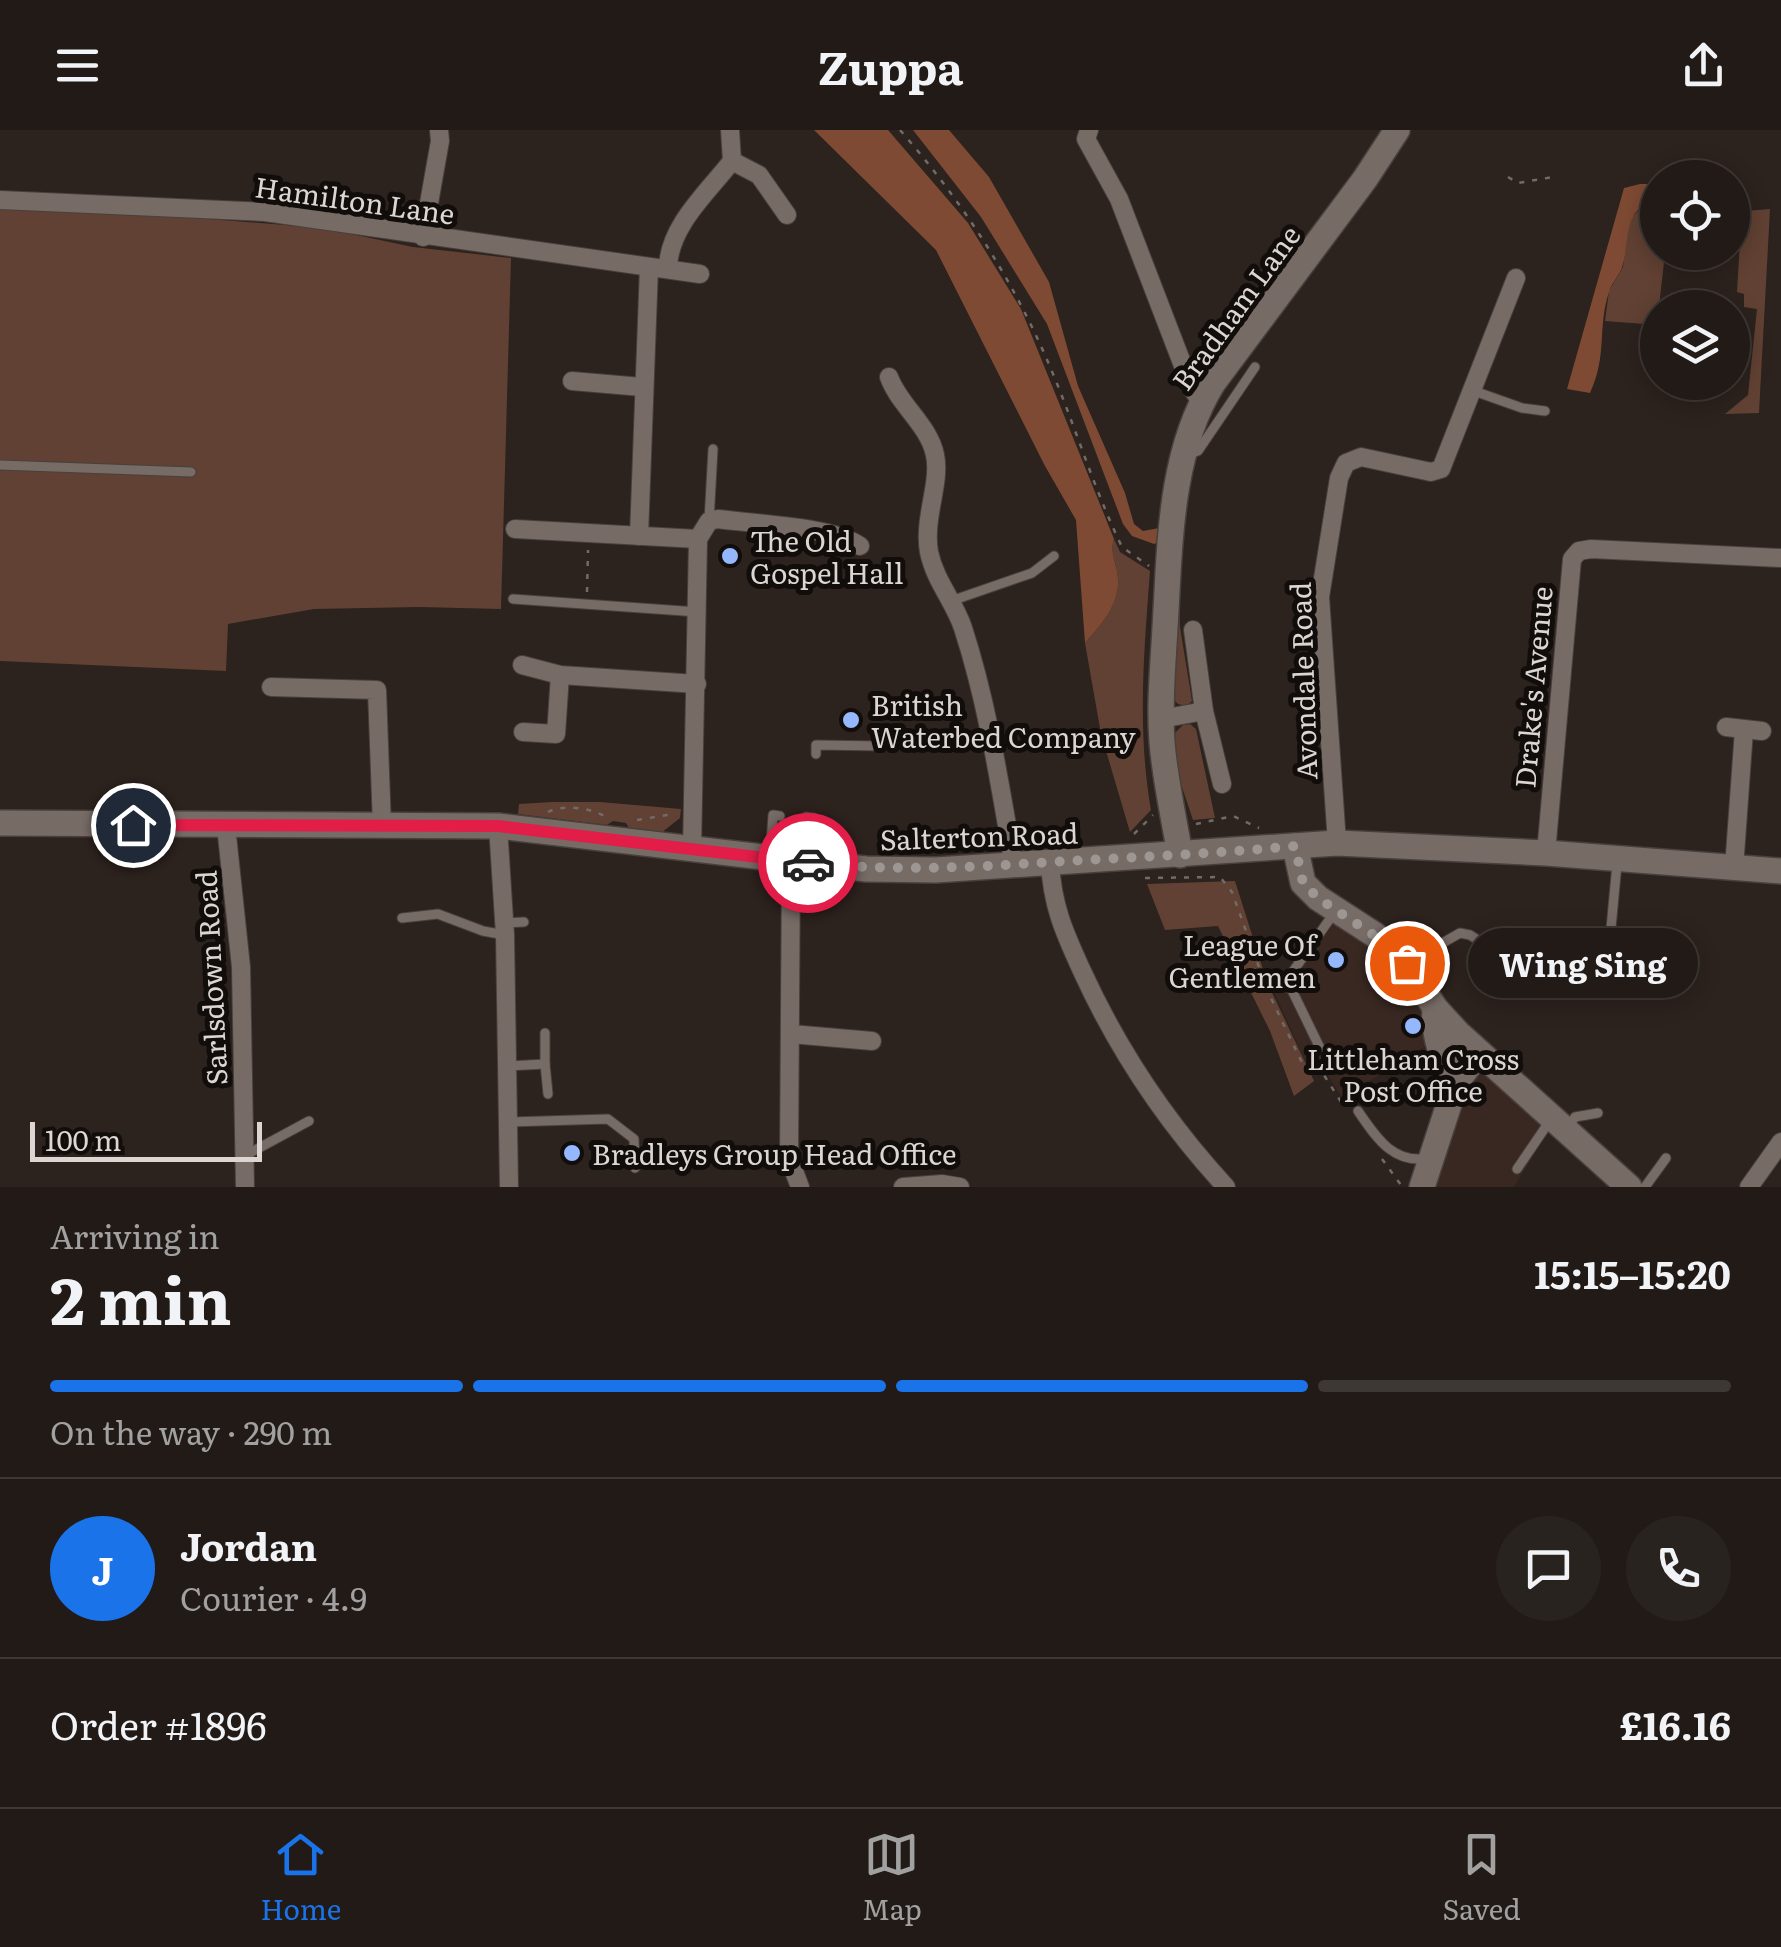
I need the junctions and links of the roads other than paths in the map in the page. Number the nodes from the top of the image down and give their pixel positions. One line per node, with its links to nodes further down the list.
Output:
1 (438, 130): 8 (street)
2 (730, 130): 5 (street)
3 (1088, 130): 17 (street)
4 (1397, 130): 17 (main road, Bradham Lane)
5 (732, 162): 7 (street); 9 (street)
6 (0, 200): 8 (street, Hamilton Lane)
7 (787, 215)
8 (423, 237): 9 (street, Hamilton Lane)
9 (659, 268): 10 (street, Hamilton Lane); 15 (street)
10 (700, 274)
11 (1516, 278): 16 (street, Avondale Road)
12 (1255, 368): 20 (lane)
13 (889, 377): 31 (street)
14 (572, 381): 15 (street)
15 (642, 387): 25 (street)
16 (1474, 391): 18 (lane); 51 (street, Avondale Road)
17 (1202, 401): 20 (main road, Bradham Lane)
18 (1545, 411)
19 (713, 449): 23 (lane)
20 (1183, 455): 39 (main road, Bradham Lane)
21 (0, 465): 22 (lane)
22 (191, 472)
23 (709, 521): 26 (street); 27 (street)
24 (515, 529): 25 (street)
25 (639, 536): 26 (street)
26 (698, 540): 32 (street)
27 (860, 546)
28 (1054, 556): 31 (lane)
29 (1781, 558): 54 (street, Drake's Avenue)
30 (513, 598): 32 (lane)
31 (951, 601): 59 (street)
32 (698, 612): 36 (street)
33 (1193, 630): 38 (street)
34 (522, 665): 35 (street)
35 (560, 675): 36 (street); 41 (street)
36 (697, 684): 53 (street)
37 (271, 687): 49 (street)
38 (1204, 711): 39 (street); 44 (street)
39 (1161, 719): 55 (main road, Bradham Lane)
40 (1744, 729): 60 (street)
41 (522, 732)
42 (882, 746): 43 (lane)
43 (816, 754)
44 (1222, 784)
45 (780, 816): 57 (lane)
46 (806, 818): 57 (lane)
47 (0, 823): 48 (main road, Salterton Road)
48 (226, 826): 49 (main road, Salterton Road); 85 (street, Sarlsdown Road)
49 (382, 826): 50 (main road, Salterton Road)
50 (498, 826): 53 (main road, Salterton Road); 65 (street)
51 (1337, 843): 52 (main road, Salterton Road); 54 (main road, Salterton Road)
52 (1295, 846): 55 (main road, Salterton Road); 62 (main road)
53 (692, 850): 57 (main road, Salterton Road)
54 (1546, 854): 56 (main road, Salterton Road)
55 (1180, 855): 58 (main road, Salterton Road)
56 (1618, 859): 60 (main road, Salterton Road); 66 (lane)
57 (792, 862): 59 (main road, Salterton Road); 71 (street)
58 (1050, 862): 59 (main road, Salterton Road); 95 (street)
59 (1014, 866)
60 (1734, 868): 61 (main road, Salterton Road)
61 (1781, 872)
62 (1336, 910): 68 (main road); 73 (lane)
63 (402, 918): 65 (lane)
64 (524, 922): 65 (lane)
65 (505, 929): 76 (street)
66 (1608, 960)
67 (1542, 962): 68 (lane)
68 (1407, 963): 69 (main road)
69 (1436, 1008): 74 (main road); 77 (main road)
70 (546, 1033): 75 (lane)
71 (791, 1034): 72 (street); 92 (street)
72 (872, 1041)
73 (1320, 1048)
74 (1479, 1052): 77 (main road); 83 (main road)
75 (545, 1064): 76 (lane); 78 (lane)
76 (508, 1066): 82 (street)
77 (1456, 1083): 86 (main road)
78 (548, 1094)
79 (1358, 1111): 86 (lane)
80 (1598, 1113): 83 (lane)
81 (310, 1120): 85 (lane)
82 (509, 1122): 88 (lane); 91 (street)
83 (1558, 1125): 89 (lane); 97 (main road)
84 (1781, 1142): 99 (street)
85 (245, 1156): 90 (street, Sarlsdown Road)
86 (1434, 1156): 96 (main road)
87 (1666, 1158): 98 (lane)
88 (635, 1168)
89 (1517, 1169)
90 (246, 1187)
91 (509, 1187)
92 (800, 1187)
93 (903, 1187): 94 (street)
94 (960, 1187)
95 (1226, 1187)
96 (1422, 1187)
97 (1629, 1187)
98 (1645, 1187)
99 (1749, 1187)

